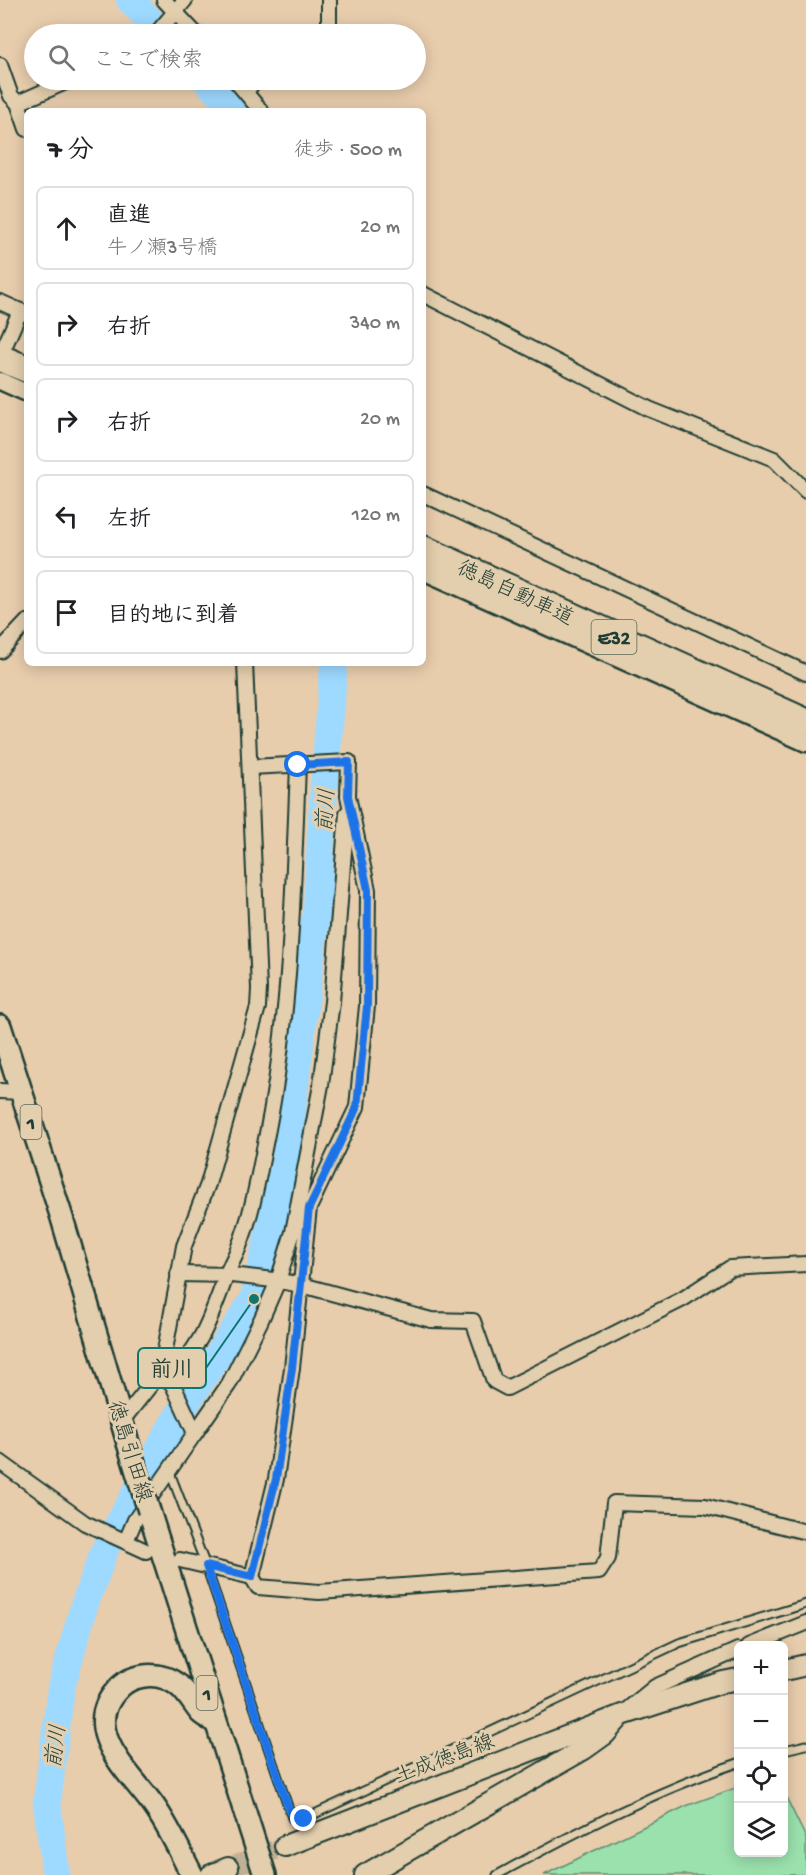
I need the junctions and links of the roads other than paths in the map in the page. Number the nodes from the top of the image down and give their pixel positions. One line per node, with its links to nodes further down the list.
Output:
1 (164, 0): 4 (street)
2 (185, 0): 4 (street)
3 (329, 0): 7 (street)
4 (174, 15): 5 (street); 6 (street)
5 (165, 24)
6 (184, 24)
7 (329, 24)
8 (0, 65): 11 (street)
9 (47, 90): 11 (street)
10 (246, 92): 12 (street)
11 (18, 103): 13 (street)
12 (259, 108)
13 (24, 120)
14 (426, 296): 21 (street)
15 (0, 302): 16 (street)
16 (23, 312): 17 (street)
17 (0, 357): 18 (highway)
18 (24, 368)
19 (0, 381): 20 (street)
20 (24, 392)
21 (806, 491)
22 (426, 495): 28 (street)
23 (426, 550): 29 (highway, 徳島自動車道 / E32)
24 (426, 572): 30 (street)
25 (24, 625): 26 (street)
26 (0, 651)
27 (245, 666): 32 (street)
28 (806, 673)
29 (806, 722)
30 (806, 743)
31 (300, 765): 32 (street); 33 (street); 39 (street)
32 (250, 767): 38 (street)
33 (348, 796): 40 (street); 41 (street)
34 (0, 1026): 36 (main road, 徳島引田線 / 1)
35 (0, 1091): 36 (street)
36 (21, 1092): 43 (main road, 徳島引田線 / 1)
37 (806, 1264): 41 (street)
38 (178, 1274): 39 (street); 42 (street)
39 (229, 1275): 40 (street); 42 (street)
40 (276, 1281): 41 (street); 44 (street)
41 (302, 1285): 52 (street)
42 (167, 1378): 43 (street); 44 (street)
43 (121, 1422): 61 (main road, 徳島引田線 / 1, bridge)
44 (193, 1430): 46 (street)
45 (0, 1462): 48 (street)
46 (169, 1470): 48 (street); 51 (lane)
47 (806, 1532): 52 (street)
48 (124, 1541): 49 (street)
49 (146, 1551)
50 (180, 1560): 51 (street)
51 (206, 1566): 52 (street); 53 (lane)
52 (252, 1577)
53 (806, 1604)
54 (806, 1623): 55 (street)
55 (761, 1641)
56 (734, 1652): 60 (street)
57 (806, 1665): 58 (main road)
58 (788, 1669)
59 (734, 1680): 60 (main road, 土成徳島線)
60 (622, 1714): 65 (main road, 土成徳島線); 68 (main road, 土成徳島線)
61 (216, 1722): 66 (main road); 67 (main road, 徳島引田線 / 1)
62 (806, 1744): 63 (lane)
63 (787, 1749)
64 (734, 1764): 69 (lane)
65 (285, 1846)
66 (192, 1875)
67 (265, 1875)
68 (365, 1875)
69 (497, 1875)

